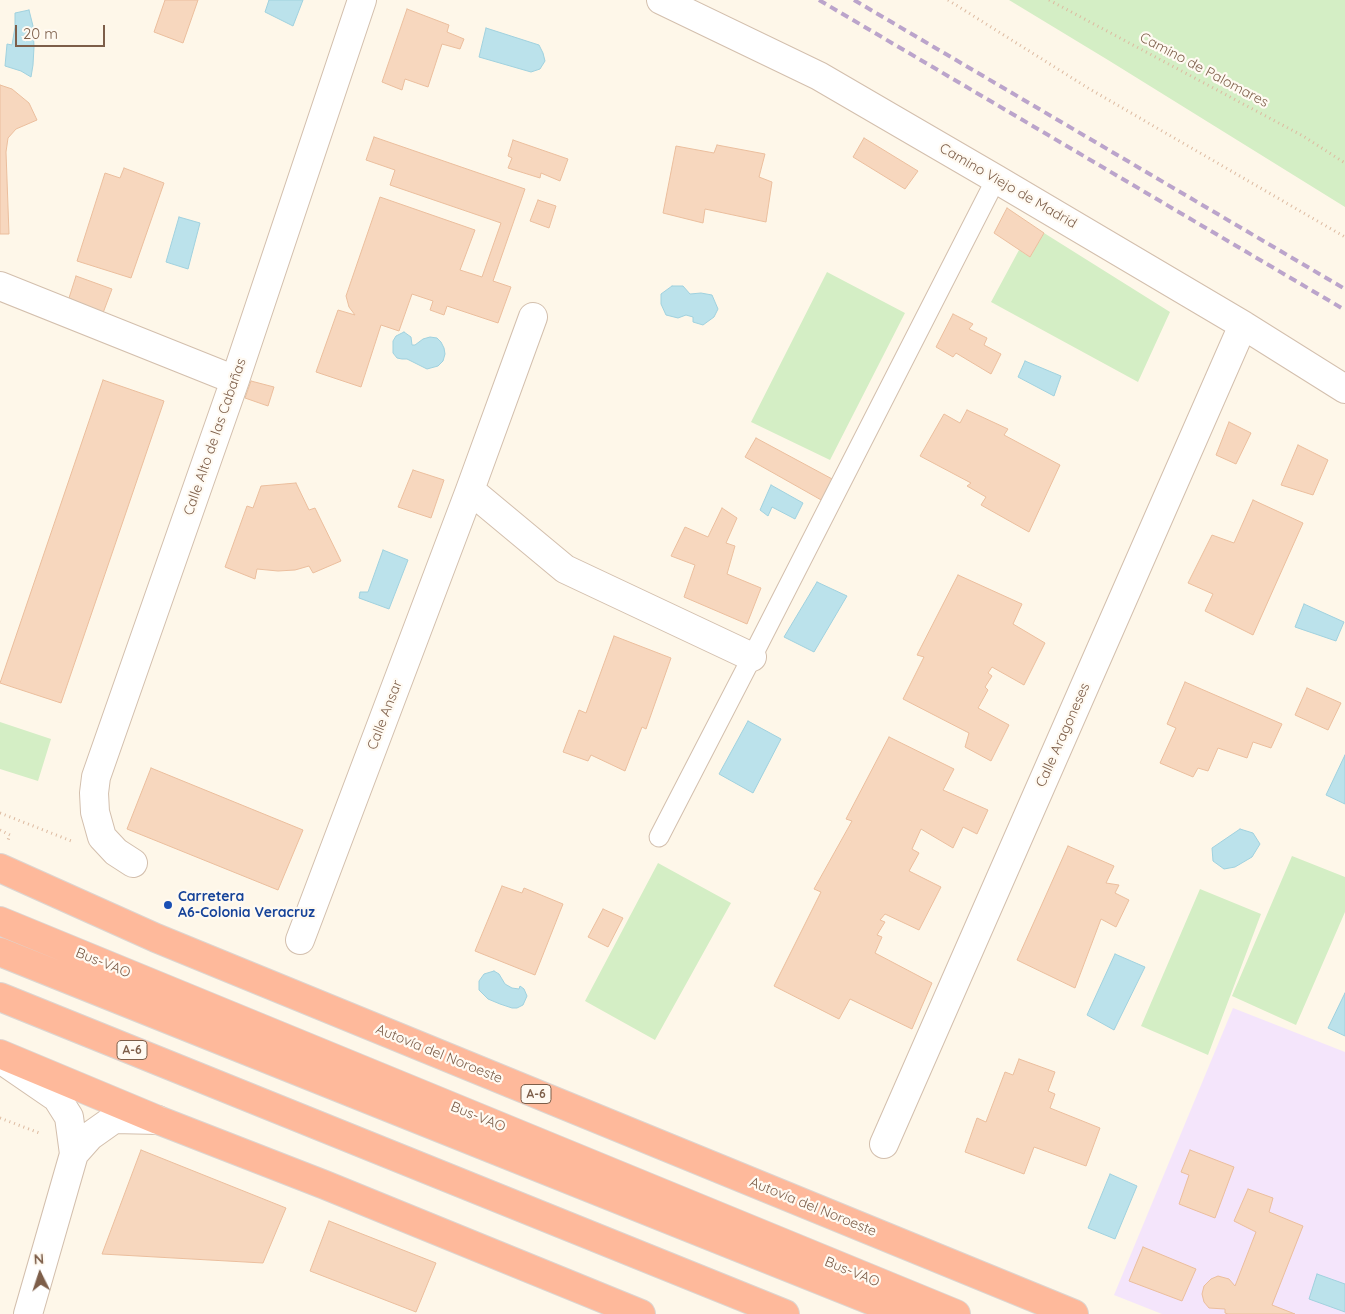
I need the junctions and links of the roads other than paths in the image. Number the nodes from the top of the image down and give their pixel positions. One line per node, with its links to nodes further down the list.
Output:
1 (362, 0): 7 (street, Calle Alto de las Cabañas)
2 (661, 0): 3 (street, Camino Viejo de Madrid)
3 (996, 179): 6 (street, Camino Viejo de Madrid); 10 (lane)
4 (0, 286): 7 (street)
5 (533, 317): 9 (street, Calle Ansar)
6 (1242, 325): 8 (street, Camino Viejo de Madrid); 23 (street, Calle Aragoneses)
7 (235, 380): 12 (street, Calle Alto de las Cabañas)
8 (1345, 389)
9 (470, 490): 10 (street); 15 (street, Calle Ansar)
10 (752, 657): 11 (lane)
11 (659, 837)
12 (133, 863)
13 (0, 868): 30 (highway, Autovía del Noroeste / A-6)
14 (0, 921): 29 (highway, Bus-VAO)
15 (300, 940)
16 (0, 952): 28 (highway)
17 (0, 997): 21 (highway, A-6)
18 (0, 1017): 21 (highway)
19 (0, 1054): 22 (highway)
20 (0, 1059): 24 (street)
21 (265, 1104): 27 (highway, A-6)
22 (158, 1120): 24 (street); 26 (highway)
23 (884, 1144)
24 (74, 1154): 25 (street)
25 (28, 1314)
26 (641, 1314)
27 (785, 1314)
28 (905, 1314)
29 (956, 1314)
30 (1074, 1314)

